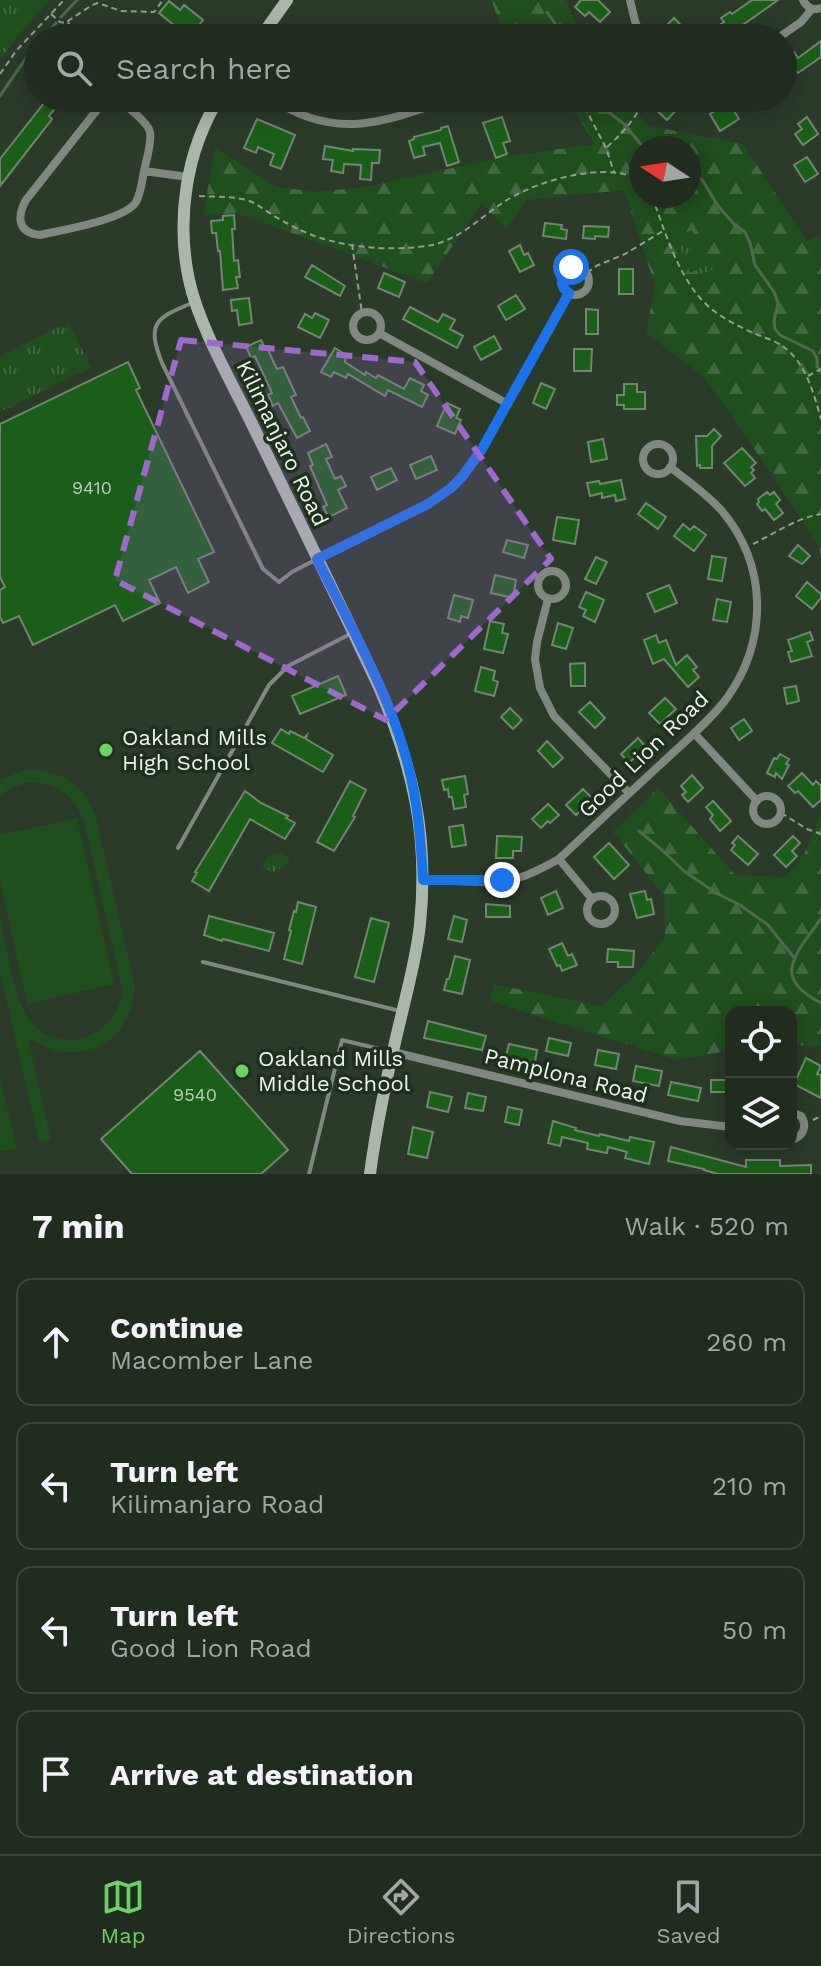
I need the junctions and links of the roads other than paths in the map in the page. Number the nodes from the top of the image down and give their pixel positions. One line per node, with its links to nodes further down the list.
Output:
1 (287, 0): 5 (street)
2 (630, 0): 6 (street)
3 (803, 0): 4 (street)
4 (816, 9): 7 (street)
5 (270, 24)
6 (636, 24)
7 (797, 25)
8 (95, 112): 13 (street)
9 (132, 112): 13 (street)
10 (212, 112): 14 (street, Kilimanjaro Road)
11 (297, 112): 12 (street)
12 (414, 112)
13 (144, 171): 14 (street)
14 (188, 177): 16 (street, Kilimanjaro Road)
15 (569, 293): 15 (street); 18 (street)
16 (195, 302): 20 (street, Kilimanjaro Road); 20 (lane)
17 (379, 333): 17 (street); 18 (street)
18 (508, 404): 20 (street)
19 (670, 467): 23 (street, Good Lion Road)
20 (317, 559): 22 (street, Kilimanjaro Road)
21 (548, 599): 24 (street)
22 (354, 632): 26 (lane); 28 (street, Kilimanjaro Road)
23 (694, 733): 24 (street, Good Lion Road); 25 (street)
24 (629, 793): 27 (street, Good Lion Road)
25 (757, 801): 25 (street)
26 (178, 848)
27 (559, 859): 28 (street, Good Lion Road); 29 (street)
28 (423, 880): 31 (street, Kilimanjaro Road)
29 (592, 899)
30 (203, 962): 31 (lane)
31 (402, 1011): 32 (street, Kilimanjaro Road)
32 (393, 1052): 34 (street, Pamplona Road); 36 (lane); 37 (street, Kilimanjaro Road)
33 (797, 1114): 35 (street)
34 (725, 1126)
35 (797, 1139)
36 (309, 1174)
37 (370, 1174)

